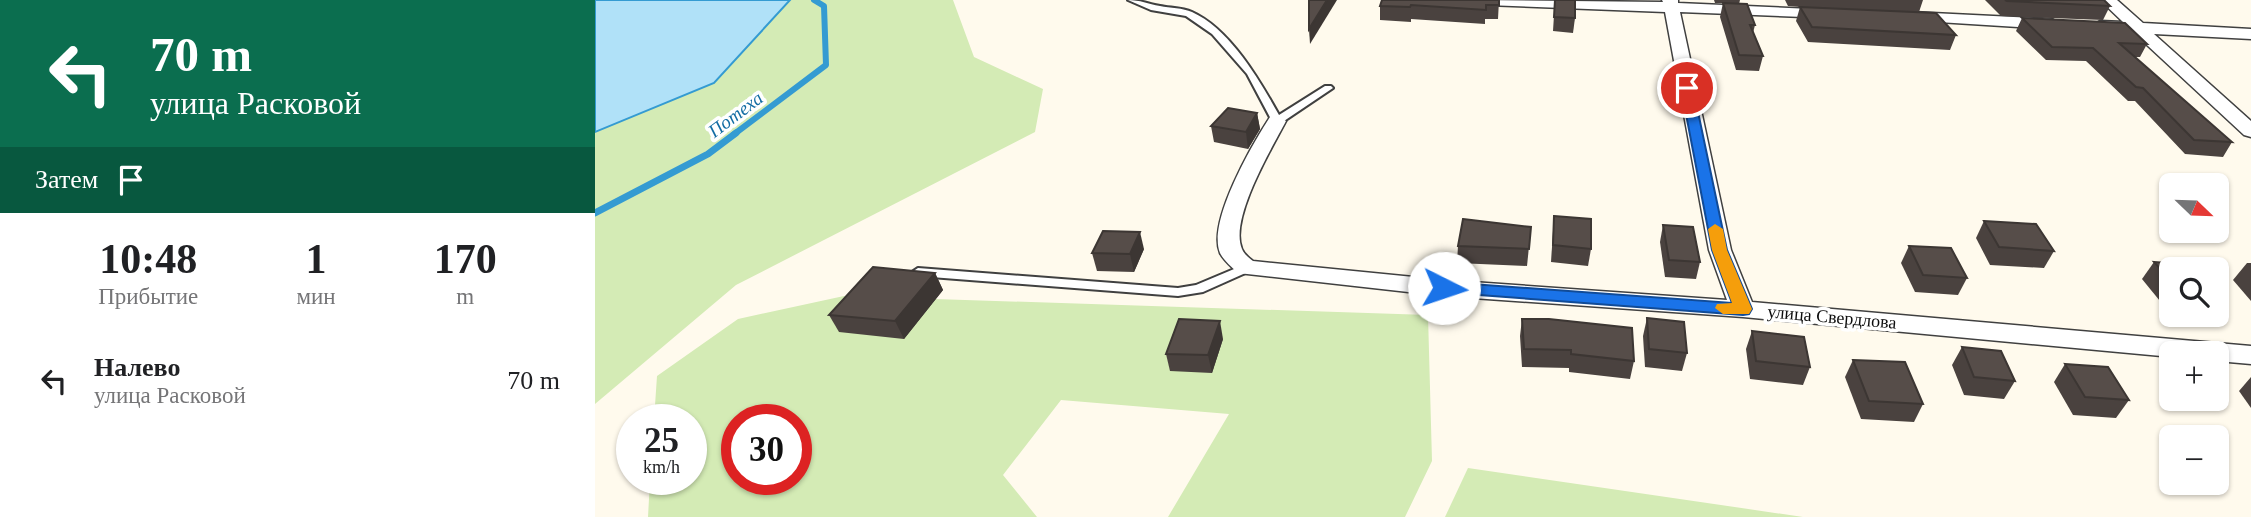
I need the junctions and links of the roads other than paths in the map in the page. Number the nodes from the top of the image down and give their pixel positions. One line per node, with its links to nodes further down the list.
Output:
1 (1151, 0): 4 (lane)
2 (1486, 0): 5 (street)
3 (2109, 0): 8 (street)
4 (1135, 1): 11 (lane)
5 (1670, 4): 6 (street); 15 (street)
6 (1850, 14)
7 (1892, 16): 8 (street)
8 (2139, 28): 9 (street); 12 (street)
9 (2251, 34)
10 (1328, 88): 11 (lane)
11 (1277, 121): 13 (street)
12 (2251, 131)
13 (1246, 268): 14 (lane); 15 (street, улица Свердлова)
14 (904, 271)
15 (1743, 309): 16 (street, улица Свердлова)
16 (2251, 355)

